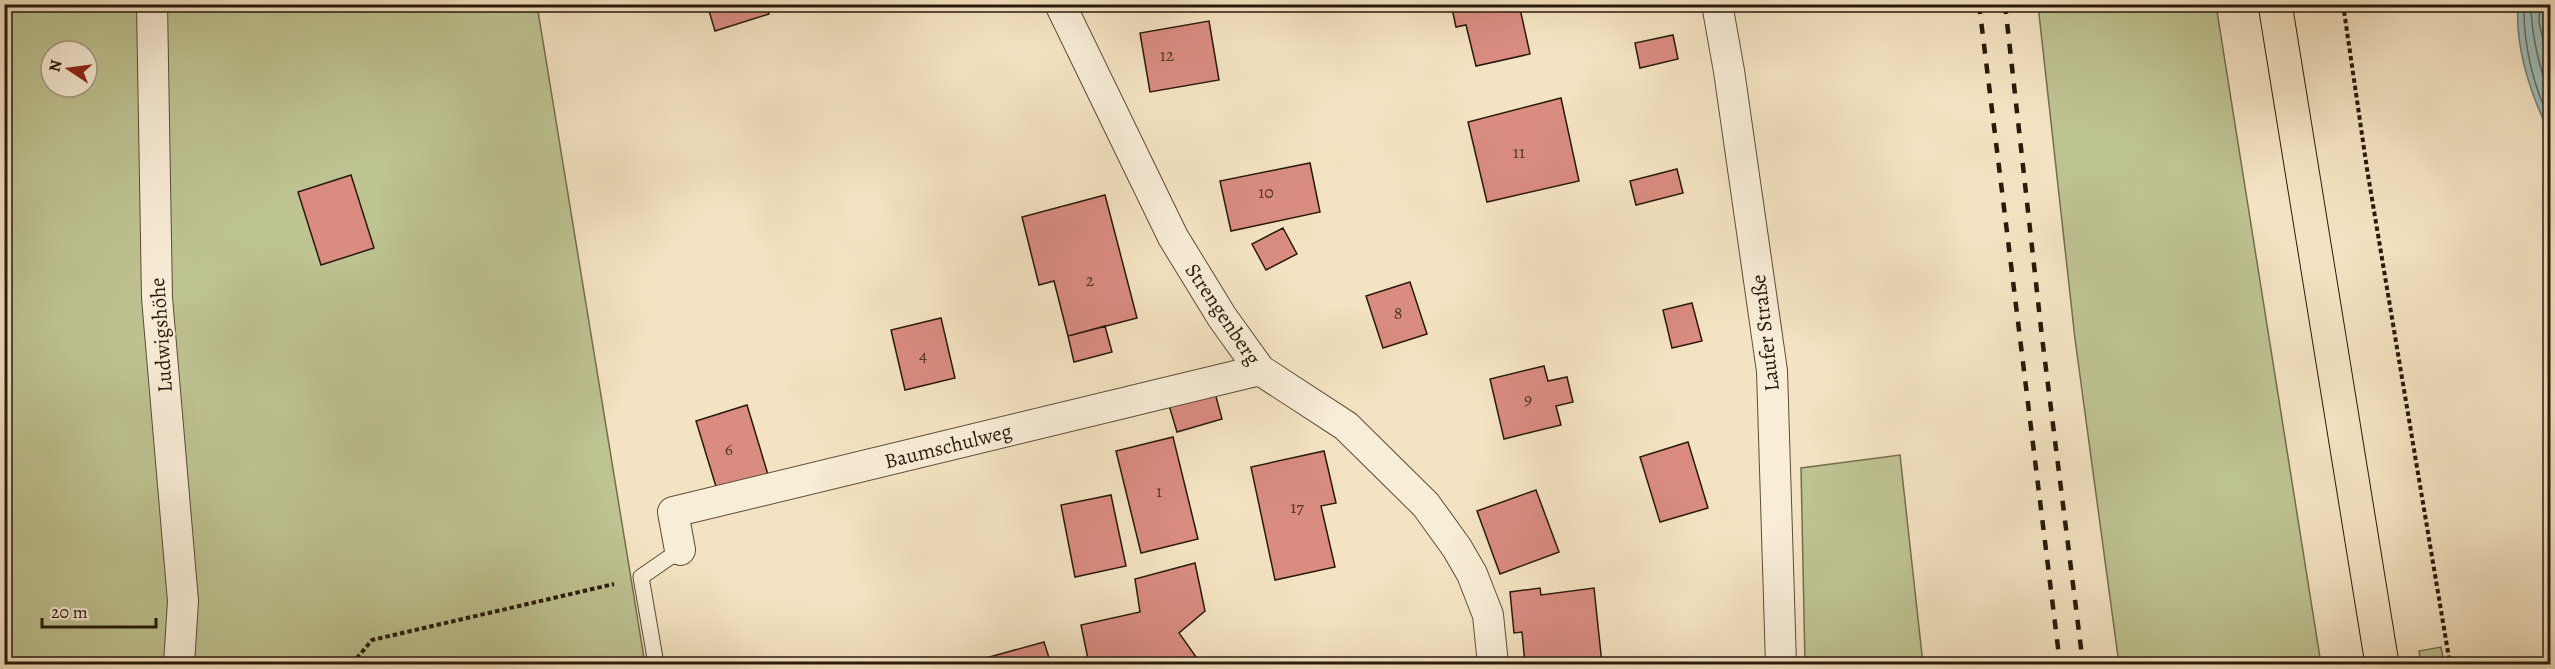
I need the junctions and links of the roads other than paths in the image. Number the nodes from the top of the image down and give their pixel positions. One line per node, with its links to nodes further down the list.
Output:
1 (152, 4): 7 (street, Ludwigshöhe)
2 (1060, 4): 5 (street, Strengenberg)
3 (1717, 4): 10 (street, Laufer Straße)
4 (2275, 4): 11 (main road)
5 (1260, 370): 6 (street, Baumschulweg); 9 (street, Strengenberg)
6 (680, 550): 8 (lane)
7 (178, 664)
8 (656, 664)
9 (1493, 664)
10 (1781, 664)
11 (2382, 664)

